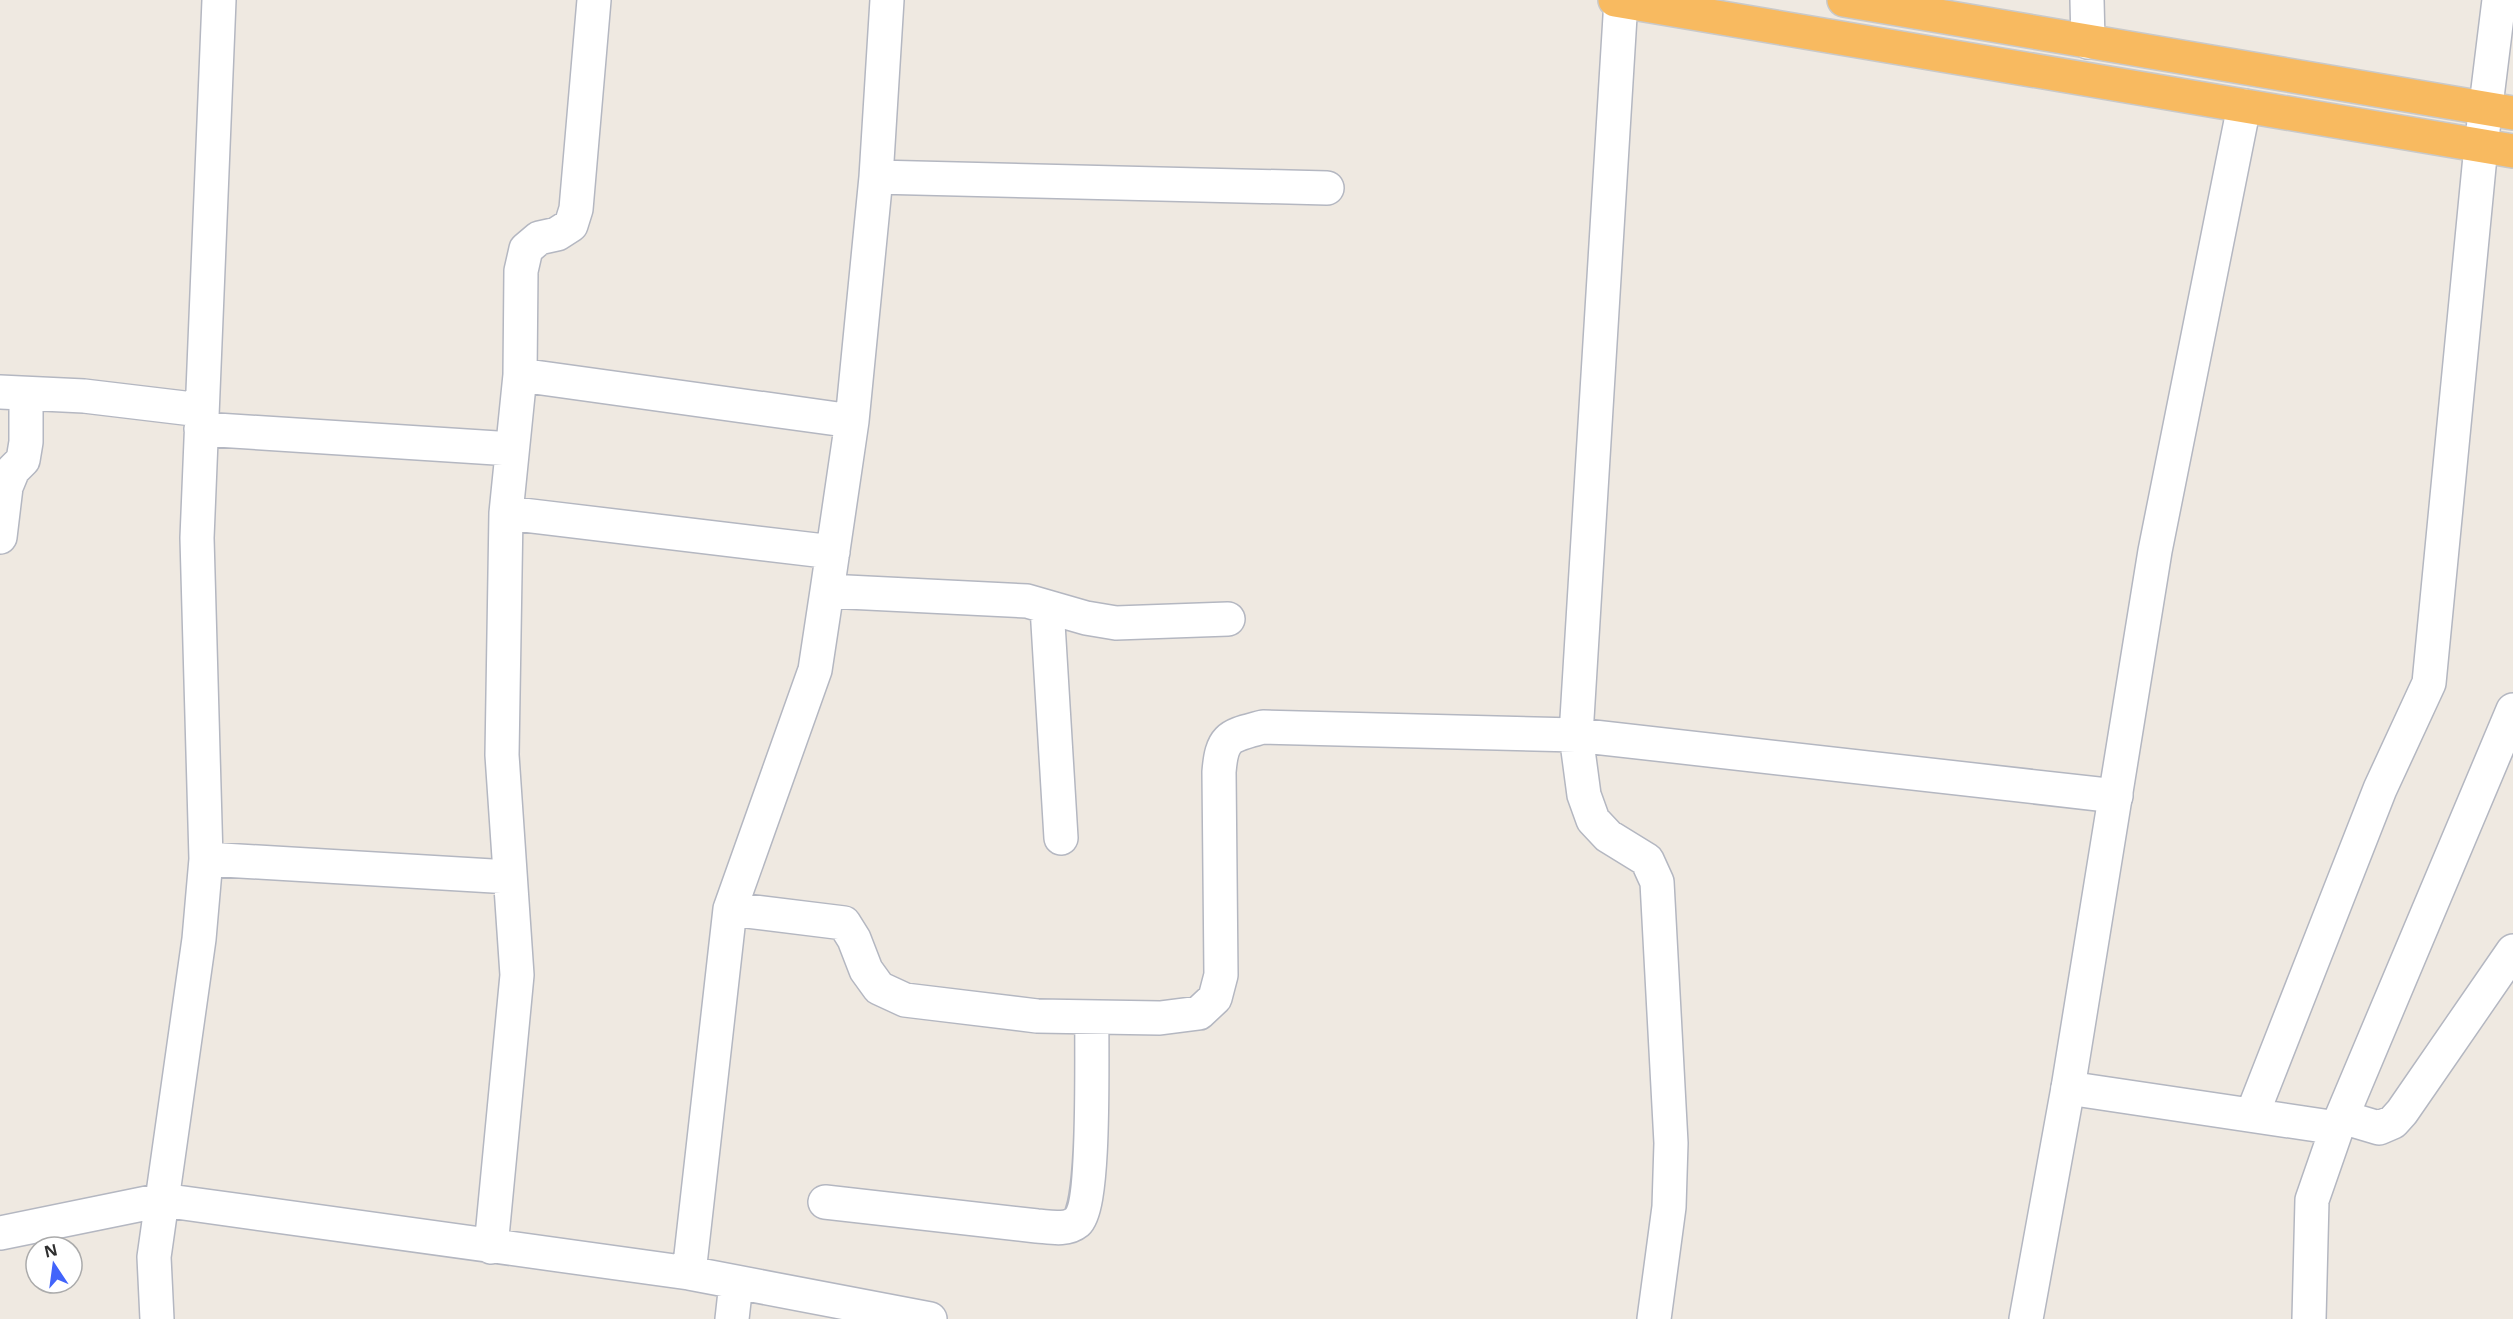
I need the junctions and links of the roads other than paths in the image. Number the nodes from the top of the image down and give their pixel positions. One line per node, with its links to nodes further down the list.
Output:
1 (219, 0): 17 (street)
2 (594, 0): 15 (street)
3 (887, 0): 13 (street)
4 (1619, 0): 9 (highway); 27 (street)
5 (1844, 0): 8 (highway)
6 (2087, 0): 8 (street)
7 (2499, 0): 10 (street)
8 (2088, 42): 10 (highway)
9 (2244, 106): 11 (highway); 28 (street)
10 (2499, 111): 11 (street)
11 (2481, 146): 12 (highway); 36 (street)
12 (2513, 151)
13 (876, 177): 14 (street); 18 (street)
14 (1327, 188)
15 (520, 375): 18 (street); 19 (street)
16 (13, 393): 17 (street); 21 (street)
17 (201, 419): 19 (street); 30 (street)
18 (852, 421): 22 (street)
19 (512, 449): 20 (street)
20 (506, 513): 22 (street); 31 (street)
21 (0, 537)
22 (833, 552): 23 (street)
23 (827, 591): 24 (street); 32 (street)
24 (1047, 607): 25 (street); 29 (street)
25 (1228, 619)
26 (2513, 710): 37 (street)
27 (1576, 735): 28 (street); 34 (street); 47 (street)
28 (2116, 796): 35 (street)
29 (1062, 838)
30 (206, 859): 31 (street); 38 (street)
31 (510, 877): 41 (street)
32 (730, 909): 34 (street); 42 (street)
33 (2513, 951): 37 (street)
34 (1092, 1017): 39 (street)
35 (2068, 1088): 36 (street); 48 (street)
36 (2252, 1115): 37 (street)
37 (2339, 1122): 49 (street)
38 (162, 1200): 40 (street); 41 (street); 44 (street)
39 (825, 1202)
40 (0, 1233)
41 (491, 1246): 42 (street)
42 (689, 1273): 43 (street)
43 (736, 1283): 45 (street); 46 (street)
44 (157, 1319)
45 (732, 1319)
46 (930, 1319)
47 (1654, 1319)
48 (2026, 1319)
49 (2309, 1319)

